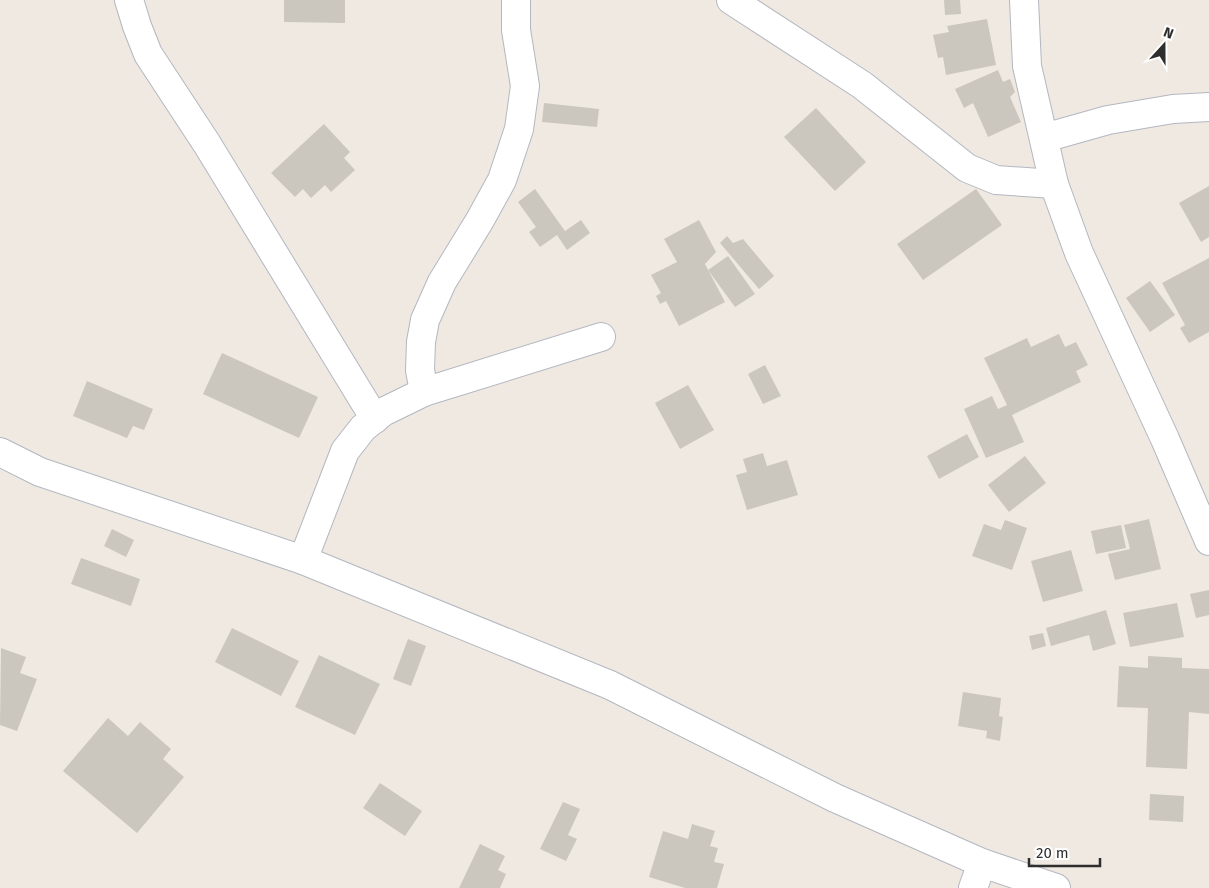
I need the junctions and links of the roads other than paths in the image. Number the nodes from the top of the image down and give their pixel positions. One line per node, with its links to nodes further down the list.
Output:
1 (130, 0): 10 (street)
2 (516, 0): 9 (street)
3 (731, 0): 7 (street)
4 (1024, 0): 6 (street)
5 (1209, 106): 6 (street)
6 (1044, 138): 7 (street)
7 (1054, 184): 12 (street)
8 (601, 337): 9 (street)
9 (424, 392): 10 (street)
10 (375, 419): 13 (street)
11 (0, 452): 13 (street)
12 (1209, 540)
13 (303, 560): 14 (street)
14 (982, 863): 15 (street); 16 (street)
15 (973, 888)
16 (1056, 888)

